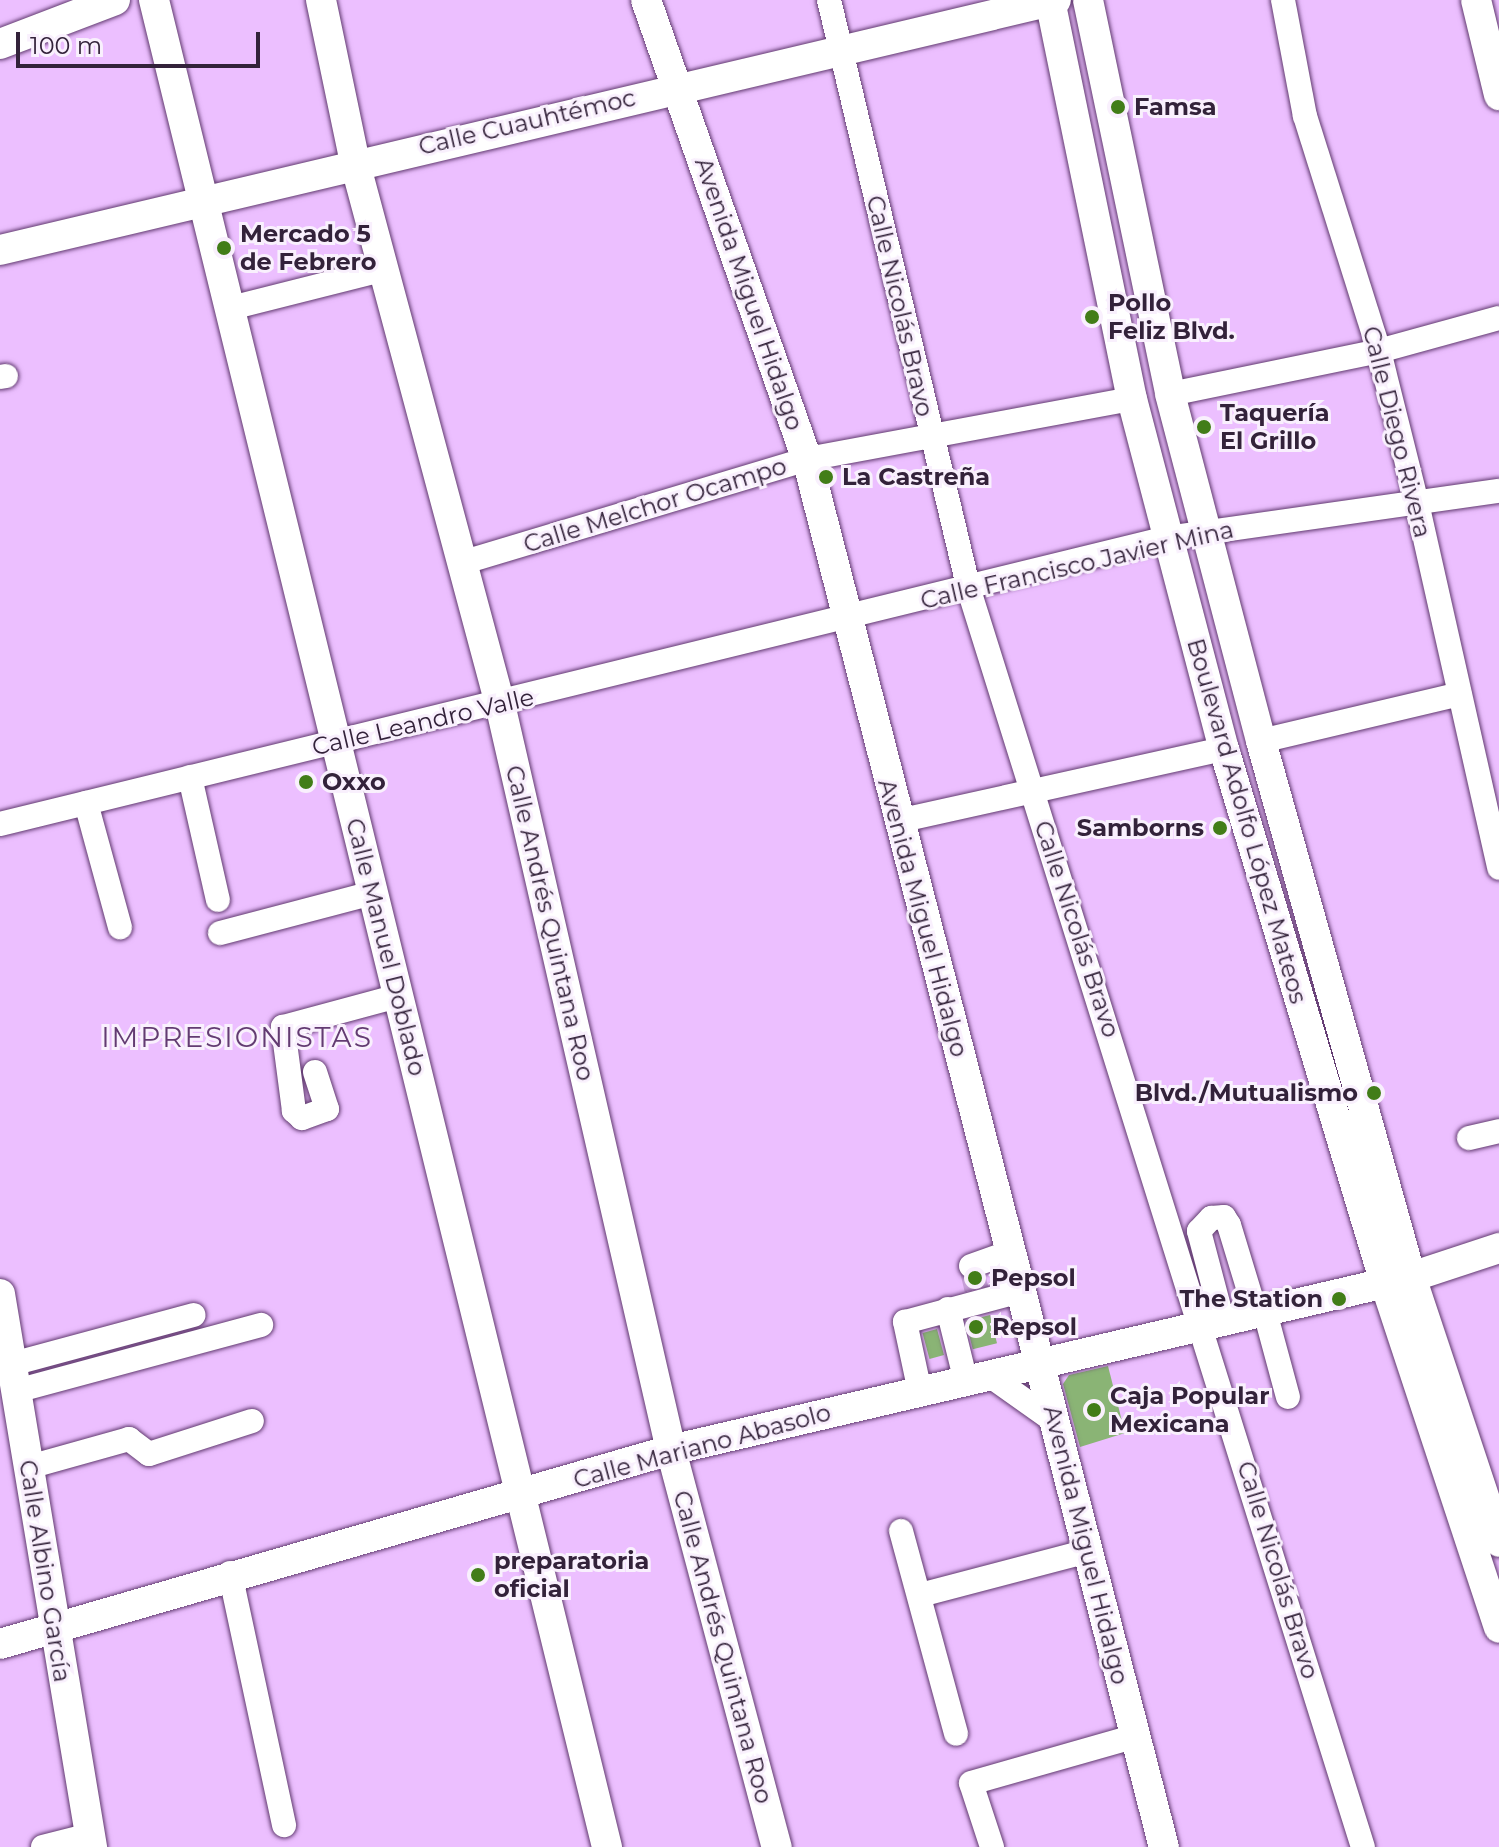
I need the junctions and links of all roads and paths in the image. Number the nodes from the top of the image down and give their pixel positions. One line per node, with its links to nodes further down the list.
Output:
1 (115, 0): 10 (main road)
2 (154, 0): 15 (main road, Calle Manuel Doblado)
3 (321, 0): 14 (main road, Calle Andrés Quintana Roo)
4 (646, 0): 12 (main road, Avenida Miguel Hidalgo)
5 (829, 0): 11 (street, Calle Nicolás Bravo)
6 (1052, 0): 11 (main road, Calle Cuauhtémoc); 22 (main road, Boulevard Adolfo López Mateos)
7 (1088, 0): 21 (main road, Boulevard Adolfo López Mateos)
8 (1283, 0): 20 (street, Calle Diego Rivera)
9 (1476, 0): 13 (main road)
10 (0, 44)
11 (839, 47): 12 (main road, Calle Cuauhtémoc); 23 (street, Calle Nicolás Bravo)
12 (675, 86): 14 (main road, Calle Cuauhtémoc); 24 (main road, Avenida Miguel Hidalgo)
13 (1499, 95)
14 (355, 163): 15 (main road, Calle Cuauhtémoc); 17 (main road, Calle Andrés Quintana Roo)
15 (205, 199): 16 (main road, Calle Cuauhtémoc); 18 (main road, Calle Manuel Doblado)
16 (0, 250)
17 (385, 269): 18 (street); 29 (main road, Calle Andrés Quintana Roo)
18 (231, 308): 35 (main road, Calle Manuel Doblado)
19 (1499, 318): 20 (street)
20 (1379, 351): 21 (street); 26 (street, Calle Diego Rivera)
21 (1170, 394): 27 (main road, Boulevard Adolfo López Mateos)
22 (1132, 399): 23 (street, Calle Melchor Ocampo); 28 (main road, Boulevard Adolfo López Mateos)
23 (931, 436): 24 (street, Calle Melchor Ocampo); 30 (street, Calle Nicolás Bravo)
24 (807, 459): 29 (street, Calle Melchor Ocampo); 31 (main road, Avenida Miguel Hidalgo)
25 (1499, 491): 26 (street, Calle Francisco Javier Mina)
26 (1417, 503): 27 (street, Calle Francisco Javier Mina); 32 (street, Calle Diego Rivera)
27 (1206, 530): 28 (street, Calle Francisco Javier Mina); 34 (main road, Boulevard Adolfo López Mateos)
28 (1167, 538): 30 (street, Calle Francisco Javier Mina); 36 (main road, Boulevard Adolfo López Mateos)
29 (461, 563): 33 (main road, Calle Andrés Quintana Roo)
30 (969, 590): 31 (street, Calle Francisco Javier Mina); 38 (street, Calle Nicolás Bravo)
31 (846, 620): 33 (street, Calle Leandro Valle); 40 (main road, Avenida Miguel Hidalgo)
32 (1460, 694): 34 (street); 42 (street, Calle Diego Rivera)
33 (500, 704): 35 (street, Calle Leandro Valle); 70 (main road, Calle Andrés Quintana Roo)
34 (1261, 741): 54 (main road, Boulevard Adolfo López Mateos)
35 (336, 743): 37 (street, Calle Leandro Valle); 43 (main road, Calle Manuel Doblado)
36 (1224, 749): 38 (street); 54 (main road, Boulevard Adolfo López Mateos)
37 (190, 777): 39 (street, Calle Leandro Valle); 44 (street)
38 (1034, 794): 40 (street); 61 (street, Calle Nicolás Bravo)
39 (86, 803): 41 (street, Calle Leandro Valle); 45 (street)
40 (898, 821): 52 (main road, Avenida Miguel Hidalgo)
41 (0, 824)
42 (1499, 868)
43 (373, 893): 46 (street); 47 (main road, Calle Manuel Doblado)
44 (218, 900)
45 (120, 927)
46 (220, 933)
47 (398, 996): 48 (street); 72 (main road, Calle Manuel Doblado)
48 (315, 1072)
49 (1499, 1131): 50 (street)
50 (1469, 1138)
51 (1499, 1248): 54 (main road, Calle Mariano Abasolo)
52 (1010, 1252): 53 (street); 55 (main road, Avenida Miguel Hidalgo)
53 (971, 1266)
54 (1398, 1280): 58 (main road, Calle Mariano Abasolo); 74 (main road, Boulevard Adolfo López Mateos); 79 (main road, Boulevard Adolfo López Mateos)
55 (1021, 1291): 57 (street); 63 (main road, Avenida Miguel Hidalgo)
56 (0, 1294): 62 (main road, Calle Albino García)
57 (948, 1309): 65 (street); 66 (street)
58 (1260, 1313): 61 (main road, Calle Mariano Abasolo); 61 (street); 67 (street)
59 (194, 1315): 64 (street)
60 (261, 1325): 64 (street)
61 (1213, 1325): 63 (main road, Calle Mariano Abasolo); 90 (street, Calle Nicolás Bravo)
62 (3, 1334): 64 (main road, Calle Albino García)
63 (1039, 1362): 65 (main road, Calle Mariano Abasolo); 69 (main road, Avenida Miguel Hidalgo)
64 (14, 1378): 71 (main road, Calle Albino García)
65 (978, 1379): 66 (main road, Calle Mariano Abasolo); 69 (street)
66 (920, 1392): 70 (main road, Calle Mariano Abasolo)
67 (1288, 1397)
68 (252, 1421): 71 (street)
69 (1054, 1421): 75 (main road, Avenida Miguel Hidalgo)
70 (671, 1450): 72 (main road, Calle Mariano Abasolo); 87 (main road, Calle Andrés Quintana Roo)
71 (29, 1467): 78 (main road, Calle Albino García)
72 (520, 1495): 76 (main road, Calle Mariano Abasolo); 86 (main road, Calle Manuel Doblado)
73 (901, 1531): 77 (street)
74 (1499, 1542)
75 (1088, 1551): 77 (street); 82 (main road, Avenida Miguel Hidalgo)
76 (230, 1573): 78 (main road, Calle Mariano Abasolo); 83 (street)
77 (920, 1595): 81 (street)
78 (53, 1628): 80 (main road, Calle Mariano Abasolo); 84 (main road, Calle Albino García)
79 (1499, 1628)
80 (0, 1644)
81 (956, 1734)
82 (1136, 1736): 88 (street); 89 (main road, Avenida Miguel Hidalgo)
83 (284, 1825)
84 (91, 1841): 85 (street)
85 (43, 1847)
86 (607, 1847)
87 (777, 1847)
88 (992, 1847)
89 (1164, 1847)
90 (1363, 1847)

